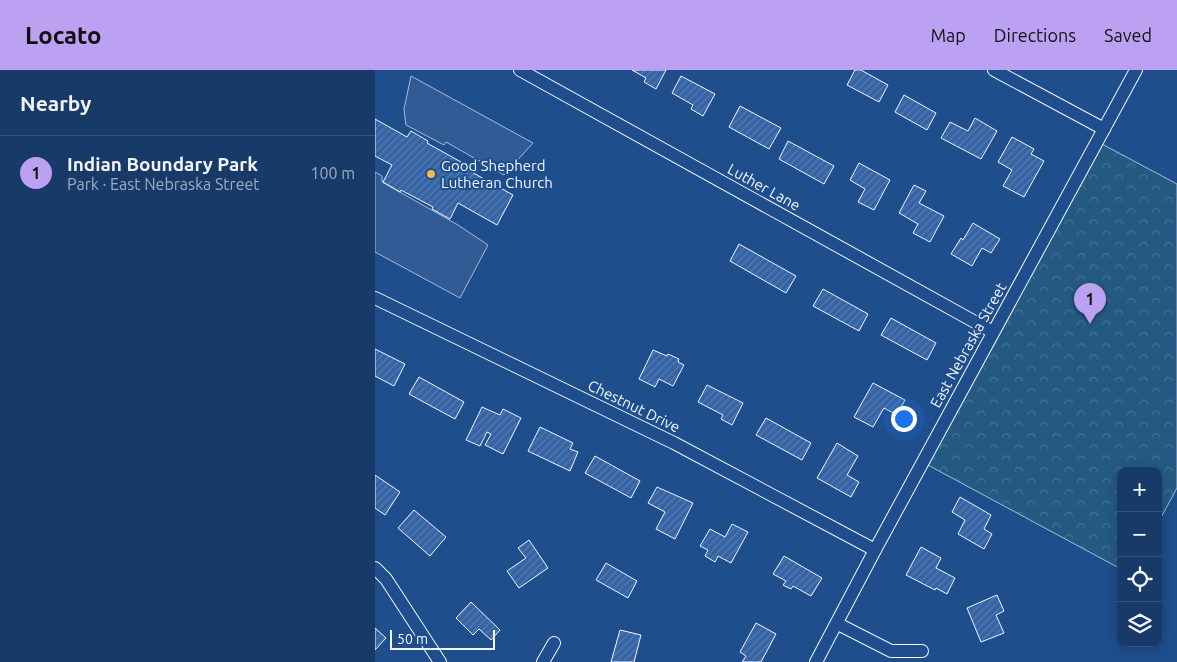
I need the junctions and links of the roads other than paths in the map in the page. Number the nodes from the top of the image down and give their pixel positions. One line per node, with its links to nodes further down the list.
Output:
1 (520, 70): 6 (street, Luther Lane)
2 (994, 70): 4 (street)
3 (1136, 70): 4 (street, East Nebraska Street)
4 (1104, 129): 6 (street, East Nebraska Street)
5 (375, 298): 7 (street, Chestnut Drive)
6 (993, 332): 7 (street, East Nebraska Street)
7 (875, 550): 9 (street, East Nebraska Street)
8 (375, 568): 12 (street)
9 (838, 624): 11 (street); 14 (street, East Nebraska Street)
10 (554, 643): 13 (street)
11 (922, 651)
12 (440, 662)
13 (543, 662)
14 (816, 662)

